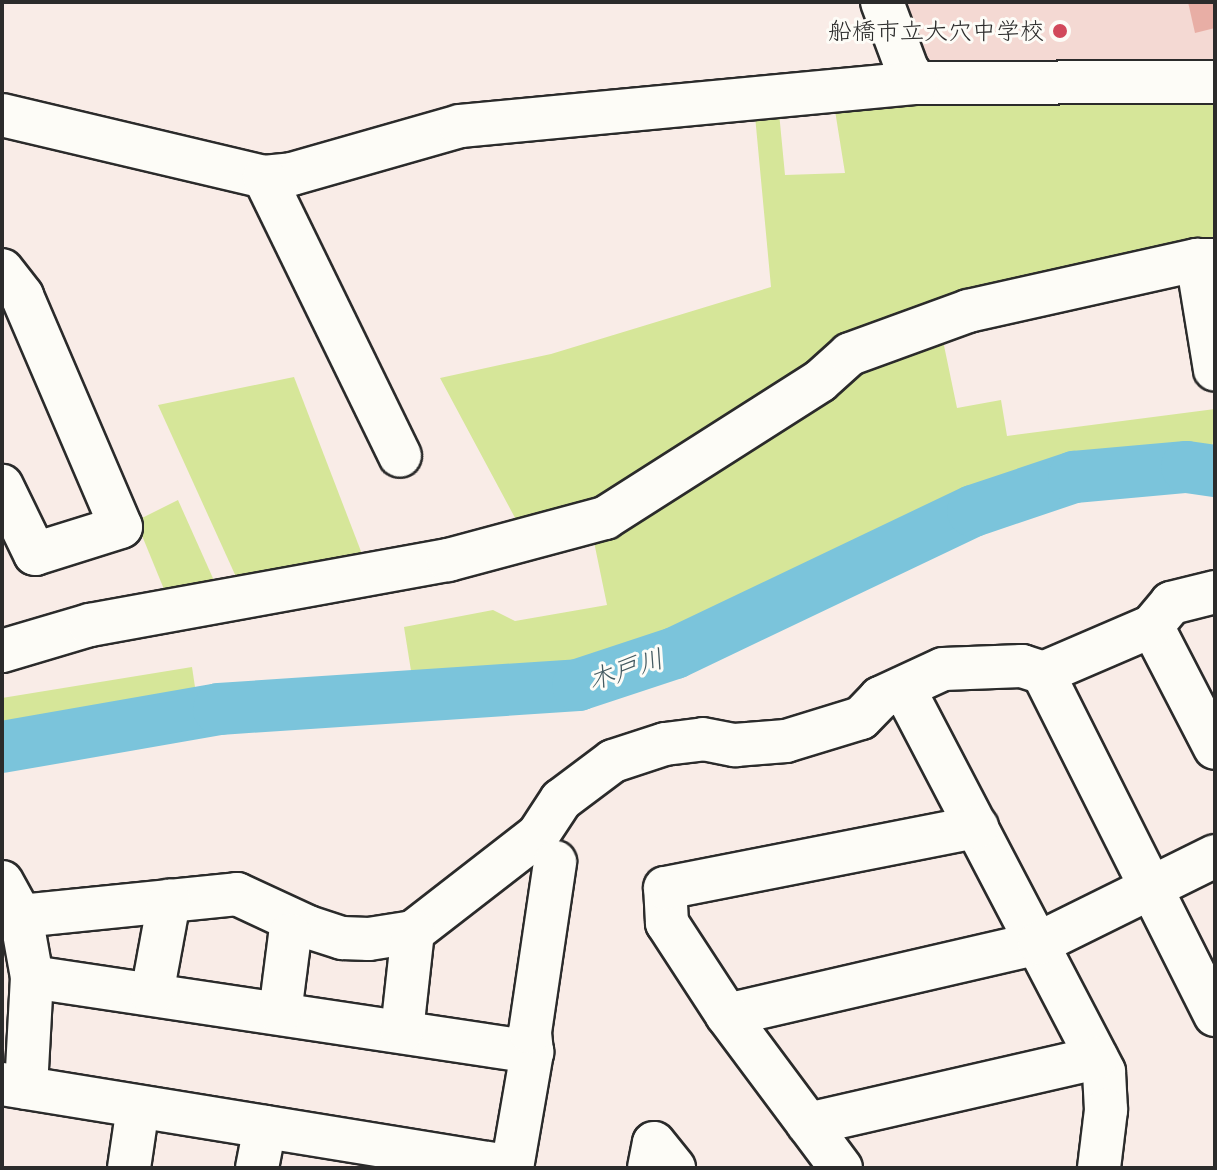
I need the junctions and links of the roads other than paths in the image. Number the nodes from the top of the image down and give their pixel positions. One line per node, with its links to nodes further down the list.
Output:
1 (882, 2): 3 (street)
2 (1215, 82): 3 (street)
3 (917, 83): 5 (street)
4 (2, 115): 5 (street)
5 (264, 177): 9 (street)
6 (1206, 260): 8 (street); 13 (street)
7 (9, 290): 10 (street)
8 (1215, 370)
9 (400, 456)
10 (2, 486)
11 (1215, 592): 12 (street)
12 (1152, 626): 14 (street); 16 (street)
13 (2, 651)
14 (1043, 673): 15 (street); 20 (street)
15 (904, 689): 17 (street); 23 (street)
16 (1215, 748)
17 (977, 827): 25 (street); 29 (street)
18 (1215, 856): 20 (street)
19 (555, 862): 32 (street)
20 (1150, 888): 25 (street); 30 (street)
21 (11, 899): 22 (street); 26 (street)
22 (169, 901): 23 (street); 27 (street)
23 (413, 932): 31 (street)
24 (290, 935): 28 (street)
25 (1039, 943): 29 (street); 33 (street)
26 (32, 977): 27 (street); 34 (street)
27 (152, 994): 28 (street)
28 (280, 1013): 31 (street)
29 (727, 1015): 36 (street)
30 (1215, 1015)
31 (402, 1031): 32 (street)
32 (532, 1052): 39 (street)
33 (1097, 1058): 36 (street); 45 (street)
34 (14, 1086): 35 (street)
35 (138, 1107): 37 (street); 40 (street)
36 (808, 1124): 44 (street)
37 (265, 1127): 38 (street); 41 (street)
38 (387, 1158): 39 (street)
39 (512, 1167)
40 (129, 1168)
41 (257, 1168)
42 (649, 1168): 43 (street)
43 (674, 1168)
44 (841, 1168)
45 (1099, 1168)

